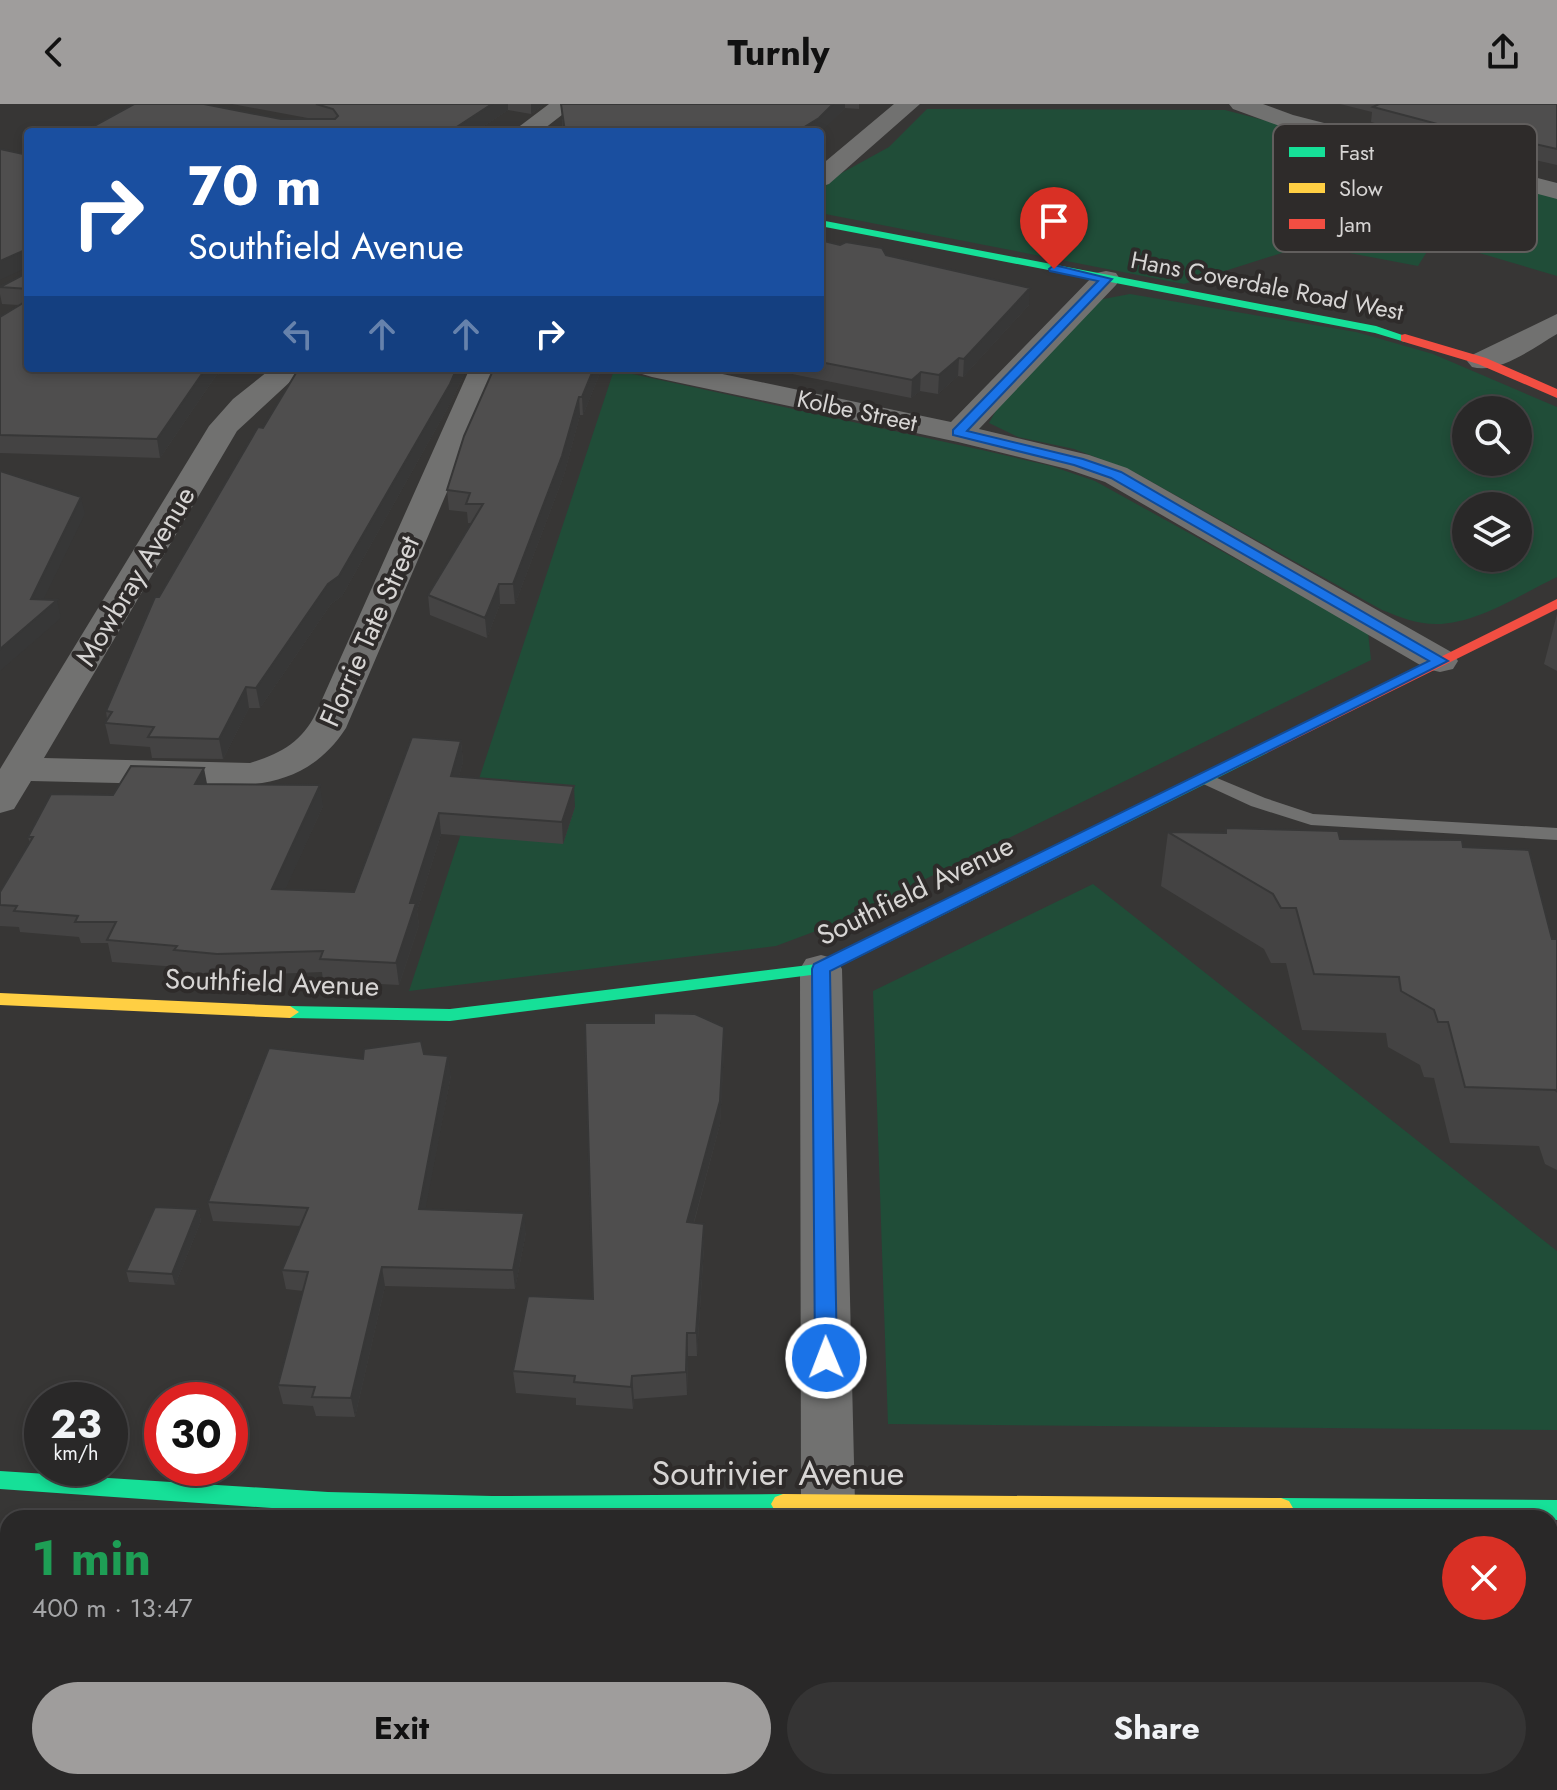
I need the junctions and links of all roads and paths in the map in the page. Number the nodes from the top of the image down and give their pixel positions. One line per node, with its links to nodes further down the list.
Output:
1 (564, 104): 5 (street)
2 (908, 104): 6 (street)
3 (1241, 104): 4 (street)
4 (1300, 124)
5 (530, 128)
6 (824, 176)
7 (1537, 186): 8 (street)
8 (1557, 191)
9 (824, 224): 10 (street, Hans Coverdale Road West)
10 (1106, 279): 12 (street, Hans Coverdale Road West); 17 (street)
11 (1557, 322): 12 (street)
12 (1482, 361): 16 (street, Hans Coverdale Road West)
13 (285, 372): 20 (street, Mowbray Avenue)
14 (483, 372): 20 (street, Florrie Tate Street)
15 (671, 372): 17 (street, Kolbe Street)
16 (1557, 394)
17 (958, 433): 19 (street, Kolbe Street)
18 (1557, 603): 19 (street, Southfield Avenue)
19 (1440, 661): 21 (street, Southfield Avenue)
20 (20, 769): 22 (street, Mowbray Avenue)
21 (1205, 778): 23 (lane); 24 (street, Southfield Avenue)
22 (0, 801)
23 (1557, 834)
24 (821, 969): 25 (street, Southfield Avenue); 27 (street)
25 (0, 999)
26 (0, 1480): 28 (street, Soutrivier Avenue)
27 (828, 1504): 29 (street, Soutrivier Avenue); 30 (street, Soutrivier Avenue)
28 (458, 1510)
29 (575, 1510)
30 (1557, 1510)

